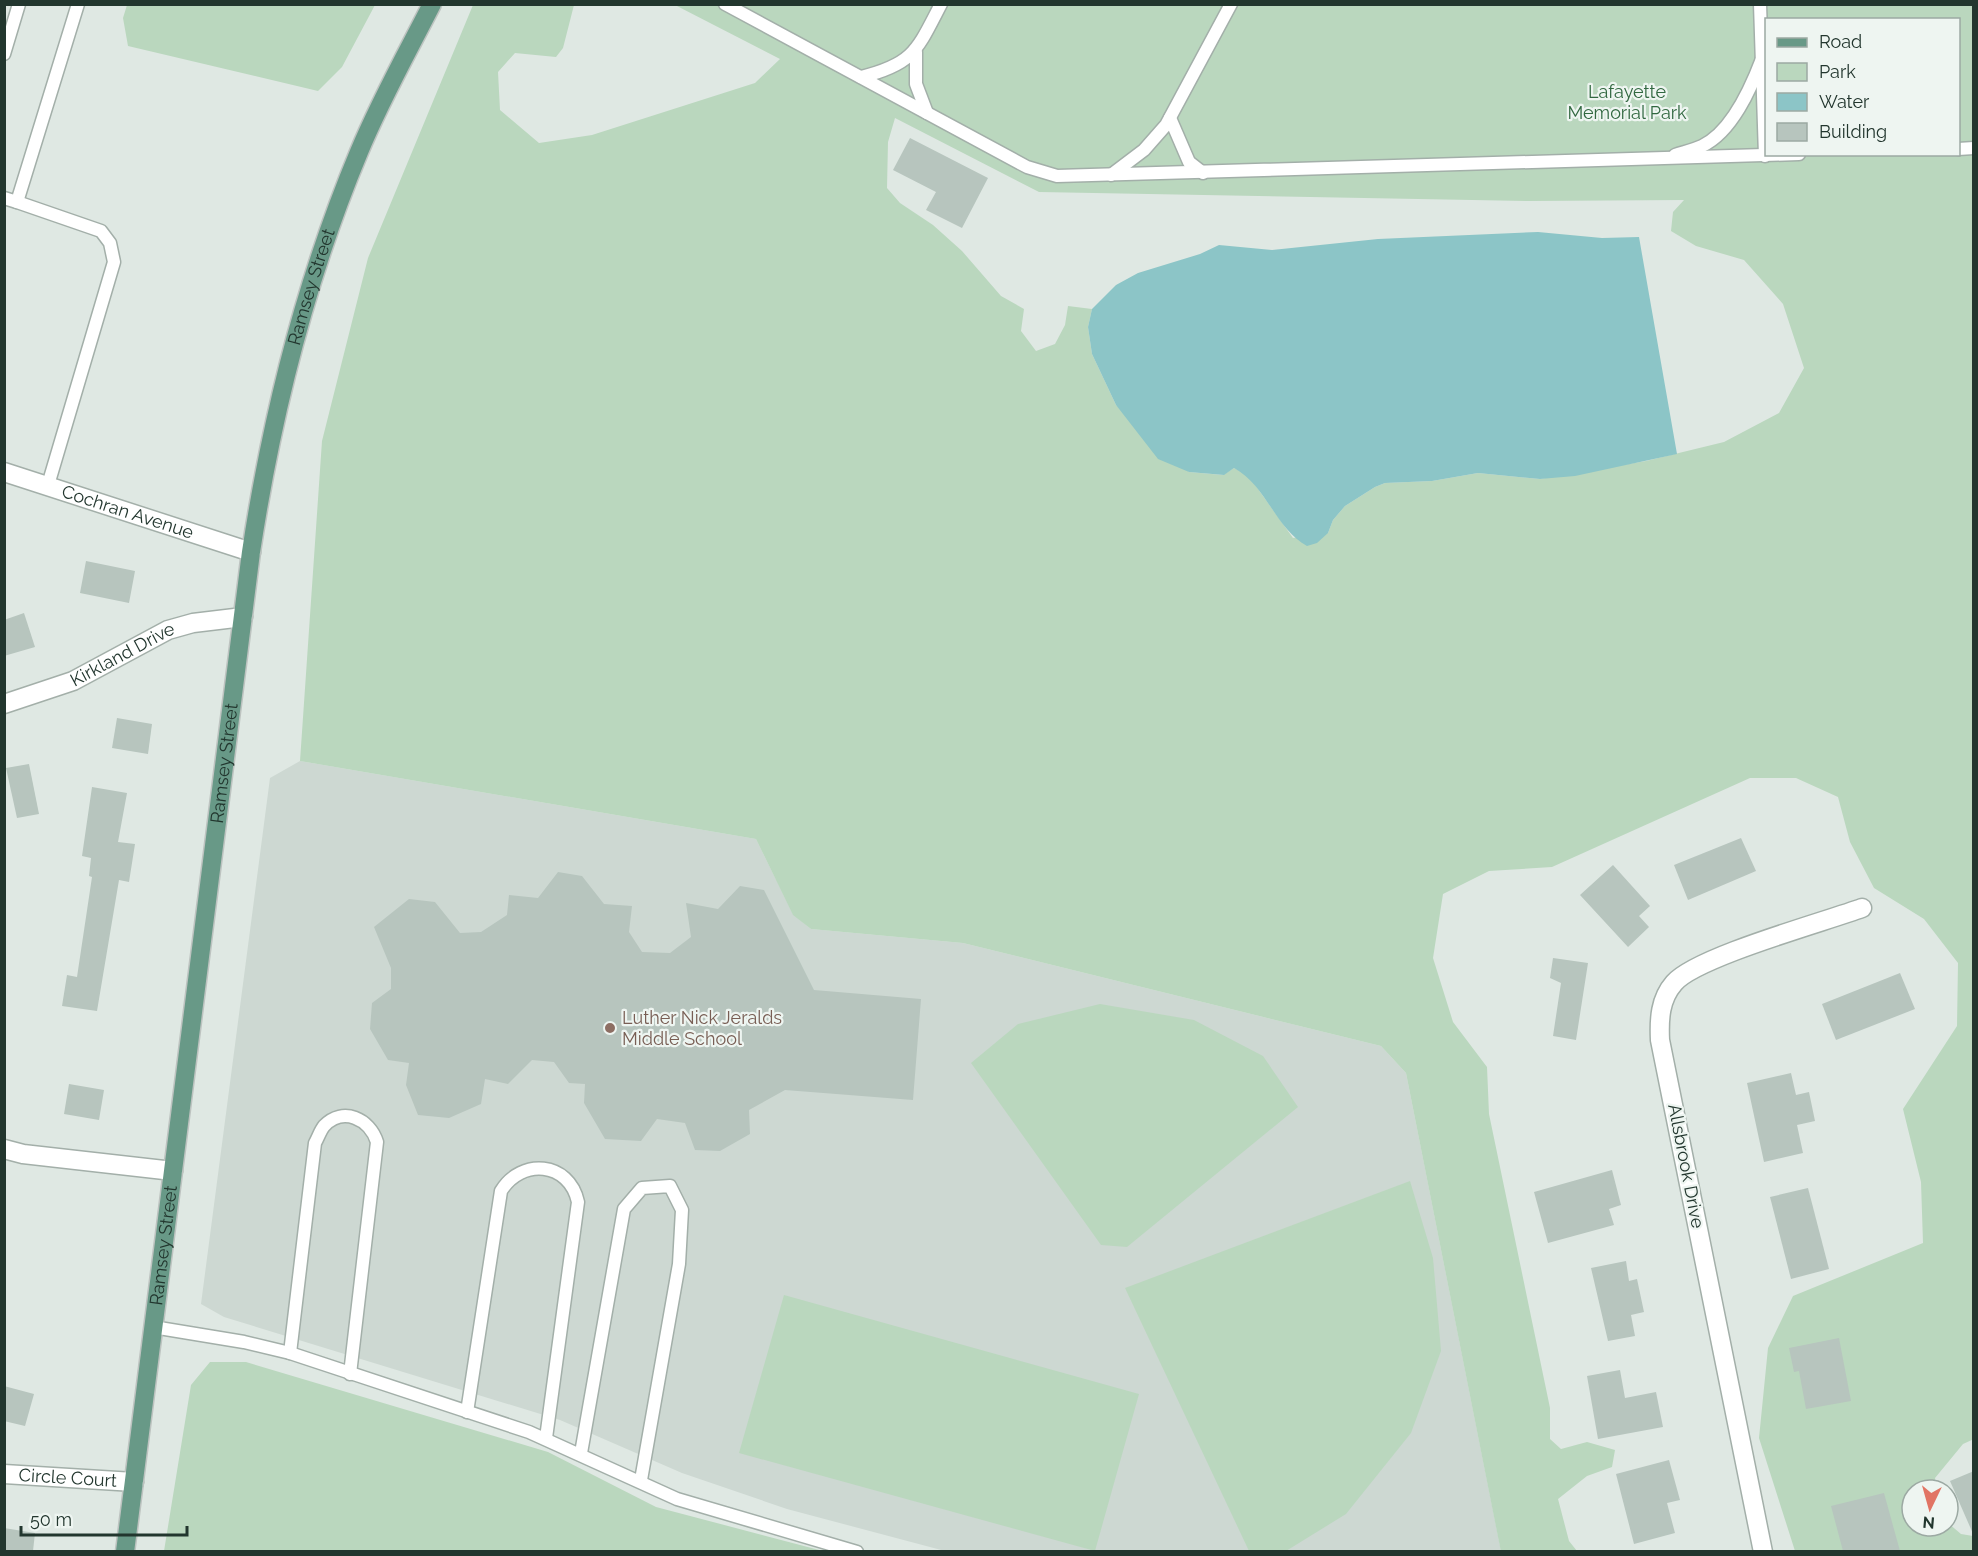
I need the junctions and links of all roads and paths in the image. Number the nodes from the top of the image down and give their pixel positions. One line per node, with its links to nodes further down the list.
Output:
1 (19, 4): 9 (lane)
2 (78, 4): 18 (lane)
3 (432, 4): 21 (main road, Ramsey Street)
4 (725, 4): 11 (lane)
5 (941, 4): 8 (lane)
6 (1231, 4): 13 (lane)
7 (1760, 4): 10 (lane)
8 (916, 52): 11 (lane); 12 (lane)
9 (4, 54)
10 (1762, 59): 14 (lane); 15 (lane)
11 (861, 77): 12 (lane)
12 (927, 113): 17 (lane)
13 (1170, 118): 16 (lane); 17 (lane)
14 (1765, 156): 15 (lane)
15 (1660, 160): 16 (lane)
16 (1203, 173): 17 (lane)
17 (1110, 176)
18 (11, 200): 20 (lane)
19 (4, 472): 20 (street, Cochran Avenue)
20 (48, 485): 21 (street, Cochran Avenue)
21 (251, 552): 22 (main road, Ramsey Street)
22 (243, 617): 23 (street, Kirkland Drive); 26 (main road, Ramsey Street)
23 (4, 704)
24 (1862, 908): 38 (street, Allsbrook Drive)
25 (4, 1149): 26 (street)
26 (173, 1172): 27 (main road, Ramsey Street)
27 (153, 1327): 28 (lane); 35 (main road, Ramsey Street)
28 (290, 1353): 29 (lane); 29 (lane)
29 (350, 1374): 30 (lane)
30 (467, 1412): 31 (lane); 31 (lane)
31 (546, 1438): 32 (lane)
32 (581, 1453): 34 (lane); 34 (lane)
33 (4, 1474): 35 (street, Circle Court)
34 (641, 1480): 37 (lane)
35 (134, 1482): 36 (main road, Ramsey Street)
36 (125, 1551)
37 (857, 1551)
38 (1763, 1551)

